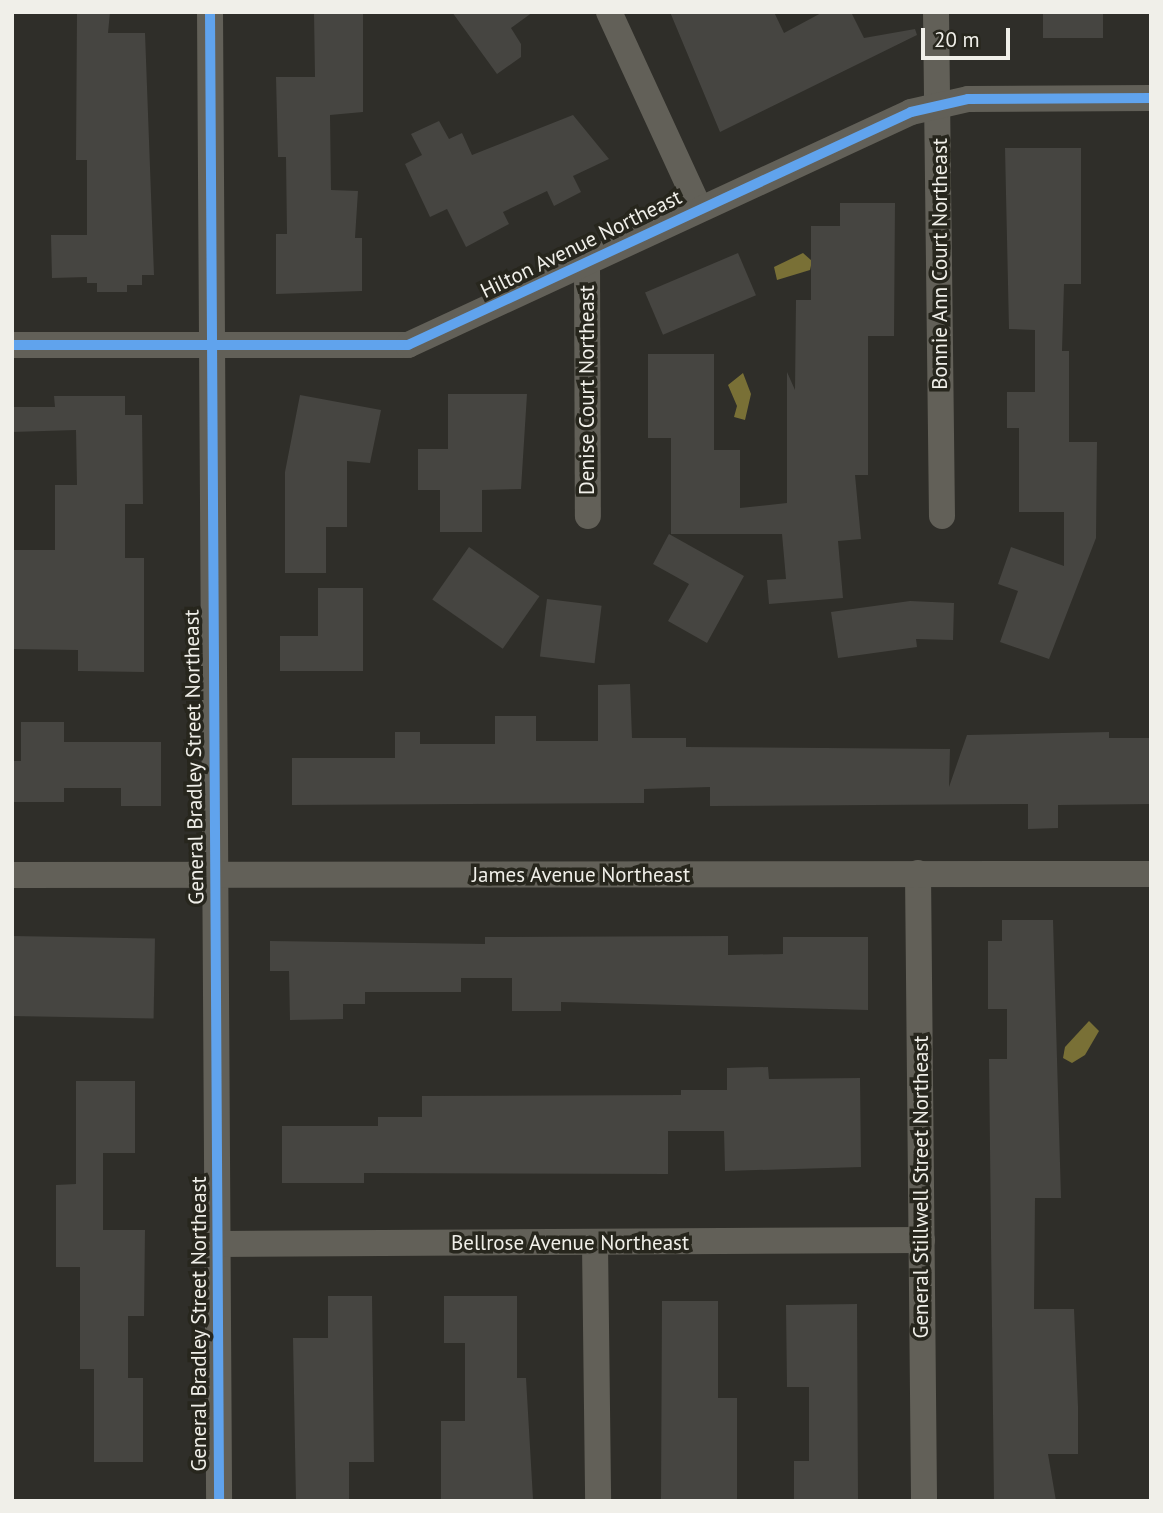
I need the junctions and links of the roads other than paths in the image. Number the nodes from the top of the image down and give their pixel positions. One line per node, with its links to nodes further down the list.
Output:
1 (210, 12): 8 (street, General Bradley Street Northeast)
2 (609, 12): 6 (street)
3 (936, 12): 5 (street, Bonnie Ann Court Northeast)
4 (1151, 98): 5 (street, Hilton Avenue Northeast)
5 (939, 103): 6 (street, Hilton Avenue Northeast); 11 (street, Bonnie Ann Court Northeast)
6 (699, 208): 7 (street, Hilton Avenue Northeast)
7 (587, 264): 8 (street, Hilton Avenue Northeast); 10 (street, Denise Court Northeast)
8 (208, 344): 9 (street, Hilton Avenue Northeast); 15 (street, General Bradley Street Northeast)
9 (12, 345)
10 (588, 516)
11 (942, 516)
12 (918, 873): 14 (street, James Avenue Northeast); 15 (street, James Avenue Northeast); 16 (street, General Stillwell Street Northeast)
13 (12, 874): 15 (street, James Avenue Northeast)
14 (1151, 874)
15 (214, 876): 17 (street, General Bradley Street Northeast)
16 (922, 1240): 18 (street, Bellrose Avenue Northeast); 21 (street, General Stillwell Street Northeast)
17 (218, 1244): 18 (street, Bellrose Avenue Northeast); 19 (street, General Bradley Street Northeast)
18 (595, 1244): 20 (street)
19 (219, 1501)
20 (598, 1501)
21 (924, 1501)

